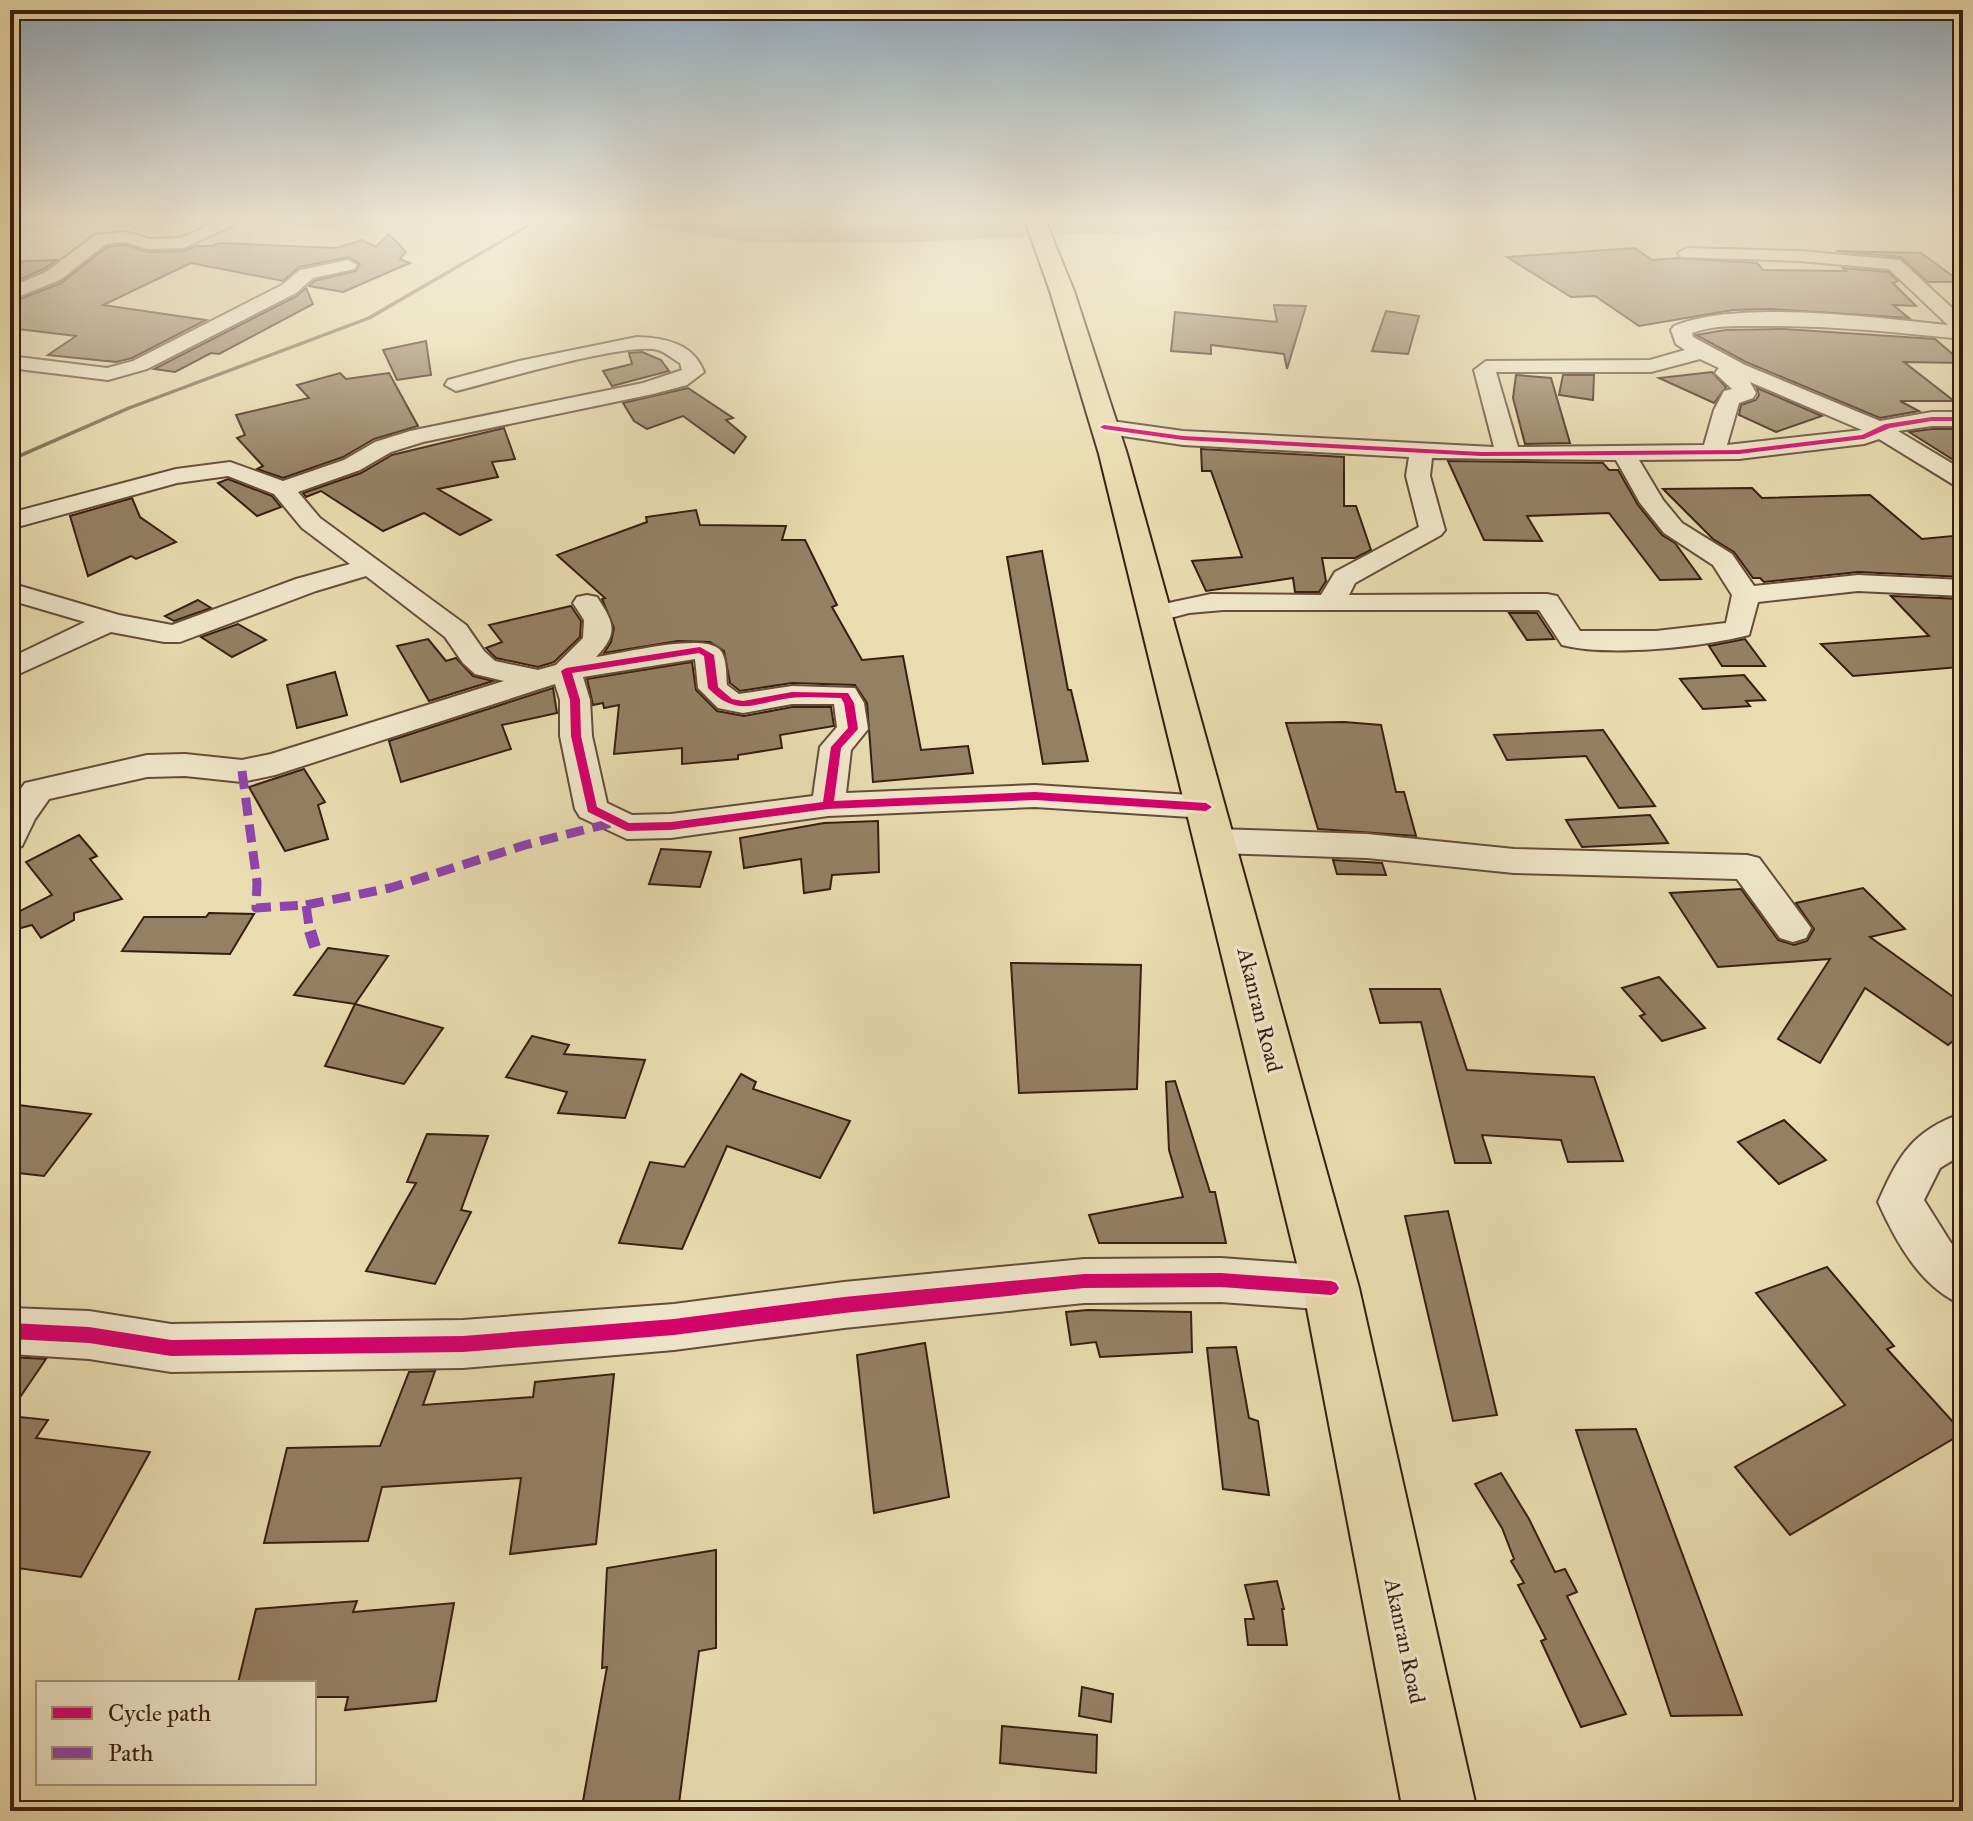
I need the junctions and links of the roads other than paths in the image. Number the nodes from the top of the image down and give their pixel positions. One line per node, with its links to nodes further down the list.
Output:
1 (258, 305): 8 (street)
2 (1066, 305): 12 (main road, Akanran Road)
3 (1936, 305): 4 (street)
4 (1963, 331): 7 (street)
5 (587, 333): 6 (street)
6 (613, 346): 10 (street); 19 (street)
7 (1701, 352): 9 (street); 17 (street)
8 (10, 362)
9 (1733, 369): 13 (street); 16 (street)
10 (456, 385)
11 (1963, 419): 13 (street)
12 (1104, 427): 14 (street); 27 (main road, Akanran Road)
13 (1881, 431): 16 (street); 18 (street)
14 (1421, 451): 17 (street); 26 (street)
15 (1623, 452): 16 (street); 17 (street); 24 (street)
16 (1712, 452)
17 (1508, 454)
18 (1963, 480)
19 (283, 489): 20 (street); 21 (street)
20 (10, 521)
21 (369, 567): 28 (street); 30 (street)
22 (1963, 588): 24 (street)
23 (10, 591): 28 (street)
24 (1746, 595): 26 (street)
25 (587, 603): 30 (street)
26 (1331, 603): 27 (street)
27 (1155, 614): 32 (main road, Akanran Road)
28 (117, 623): 29 (street)
29 (10, 669)
30 (552, 675): 31 (street); 31 (street); 33 (street)
31 (828, 805): 32 (street)
32 (1211, 824): 34 (street); 37 (main road, Akanran Road)
33 (10, 838)
34 (1793, 928)
35 (1963, 1131): 36 (street)
36 (1963, 1283)
37 (1331, 1288): 38 (street); 39 (main road, Akanran Road)
38 (10, 1331)
39 (1440, 1811)

